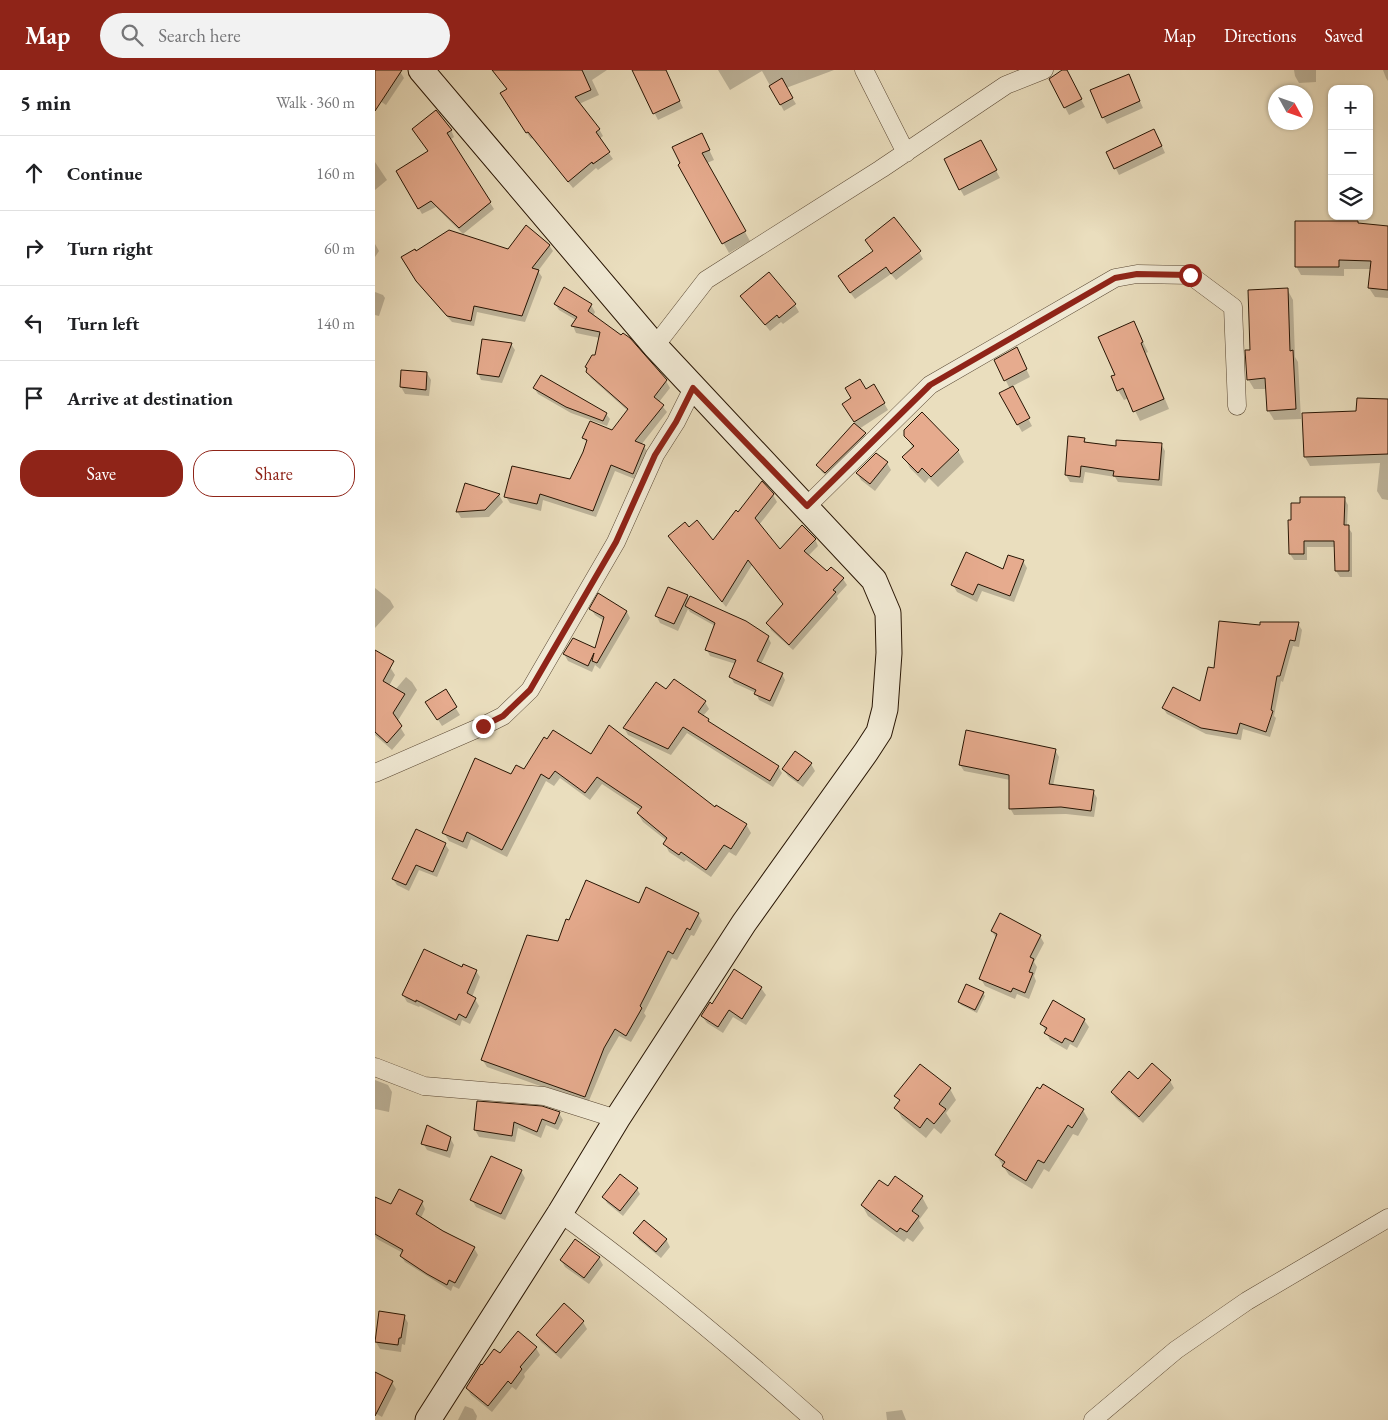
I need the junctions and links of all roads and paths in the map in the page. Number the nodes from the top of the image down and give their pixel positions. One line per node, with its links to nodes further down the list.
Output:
1 (421, 70): 5 (street)
2 (863, 70): 4 (street)
3 (1044, 70): 4 (street)
4 (906, 153): 5 (street)
5 (655, 346): 6 (street)
6 (693, 388): 8 (street); 9 (street)
7 (1237, 406): 8 (street)
8 (807, 506): 11 (street)
9 (375, 773)
10 (375, 1067): 11 (street)
11 (617, 1119): 12 (street)
12 (560, 1213): 14 (street); 15 (street)
13 (1388, 1218): 16 (street)
14 (429, 1420)
15 (814, 1420)
16 (1093, 1420)

